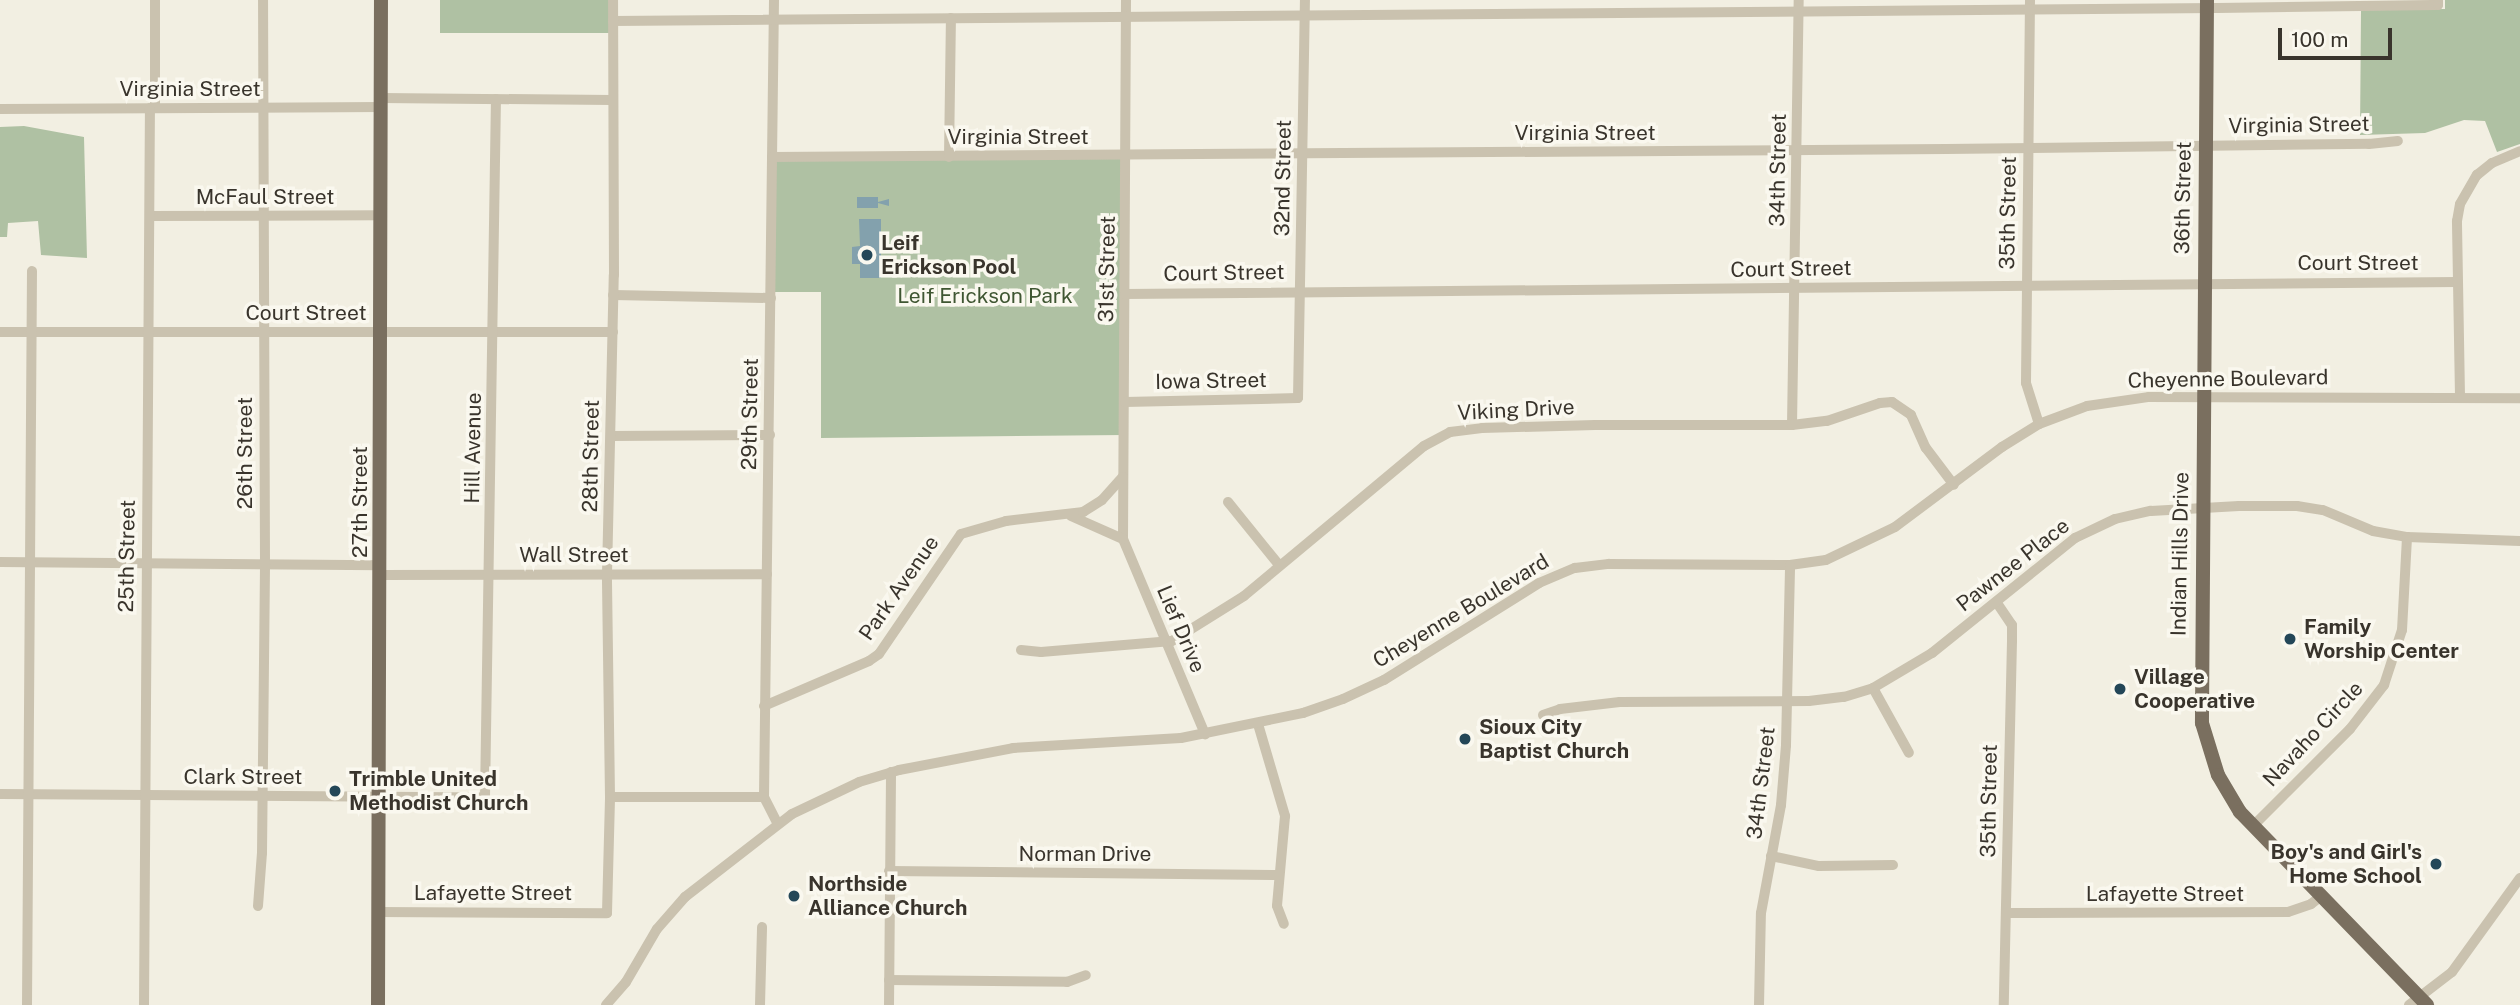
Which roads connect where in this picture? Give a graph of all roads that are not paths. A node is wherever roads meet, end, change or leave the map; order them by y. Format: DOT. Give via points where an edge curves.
graph roads {
  1 [pos="155,0"];
  2 [pos="263,0"];
  3 [pos="381,0"];
  4 [pos="613,0"];
  5 [pos="774,0"];
  6 [pos="1126,0"];
  7 [pos="1305,0"];
  8 [pos="1607,0"];
  9 [pos="2438,3"];
  10 [pos="2207,4"];
  11 [pos="2030,5"];
  12 [pos="1800,6"];
  13 [pos="1607,12"];
  14 [pos="1126,15"];
  15 [pos="1305,16"];
  16 [pos="951,18"];
  17 [pos="774,20"];
  18 [pos="612,21"];
  19 [pos="496,99"];
  20 [pos="612,100"];
  21 [pos="381,103"];
  22 [pos="153,108"];
  23 [pos="263,108"];
  24 [pos="0,109"];
  25 [pos="2398,141"];
  26 [pos="2205,146"];
  27 [pos="2028,148"];
  28 [pos="1798,150"];
  29 [pos="2520,151"];
  30 [pos="1301,153"];
  31 [pos="1128,156"];
  32 [pos="949,157"];
  33 [pos="772,158"];
  34 [pos="380,215"];
  35 [pos="150,216"];
  36 [pos="263,216"];
  37 [pos="32,271"];
  38 [pos="2457,282"];
  39 [pos="2203,284"];
  40 [pos="2026,286"];
  41 [pos="1795,288"];
  42 [pos="1301,290"];
  43 [pos="1125,294"];
  44 [pos="613,295"];
  45 [pos="771,298"];
  46 [pos="493,331"];
  47 [pos="0,332"];
  48 [pos="32,332"];
  49 [pos="150,332"];
  50 [pos="263,332"];
  51 [pos="612,332"];
  52 [pos="381,333"];
  53 [pos="2203,396"];
  54 [pos="2460,396"];
  55 [pos="1298,398"];
  56 [pos="2520,398"];
  57 [pos="1125,402"];
  58 [pos="2039,424"];
  59 [pos="1792,425"];
  60 [pos="770,435"];
  61 [pos="611,436"];
  62 [pos="1123,477"];
  63 [pos="1954,485"];
  64 [pos="1228,502"];
  65 [pos="2203,507"];
  66 [pos="1069,515"];
  67 [pos="2407,537"];
  68 [pos="1123,539"];
  69 [pos="2520,541"];
  70 [pos="31,561"];
  71 [pos="0,562"];
  72 [pos="145,563"];
  73 [pos="265,563"];
  74 [pos="1279,565"];
  75 [pos="1790,565"];
  76 [pos="381,570"];
  77 [pos="607,574"];
  78 [pos="767,574"];
  79 [pos="491,575"];
  80 [pos="1997,603"];
  81 [pos="1165,644"];
  82 [pos="1021,650"];
  83 [pos="1873,688"];
  84 [pos="1788,702"];
  85 [pos="764,706"];
  86 [pos="1543,715"];
  87 [pos="1258,724"];
  88 [pos="1205,734"];
  89 [pos="1909,753"];
  90 [pos="891,772"];
  91 [pos="0,794"];
  92 [pos="30,794"];
  93 [pos="146,795"];
  94 [pos="263,797"];
  95 [pos="379,797"];
  96 [pos="485,797"];
  97 [pos="610,797"];
  98 [pos="764,797"];
  99 [pos="779,824"];
  100 [pos="2253,826"];
  101 [pos="1771,856"];
  102 [pos="1893,865"];
  103 [pos="889,872"];
  104 [pos="1279,875"];
  105 [pos="2520,878"];
  106 [pos="2320,897"];
  107 [pos="258,906"];
  108 [pos="378,912"];
  109 [pos="607,913"];
  110 [pos="2006,913"];
  111 [pos="1284,924"];
  112 [pos="762,927"];
  113 [pos="1086,975"];
  114 [pos="889,980"];
  115 [pos="2419,1003"];
  116 [pos="27,1005"];
  117 [pos="144,1005"];
  118 [pos="378,1005"];
  119 [pos="606,1005"];
  120 [pos="760,1005"];
  121 [pos="889,1005"];
  122 [pos="1759,1005"];
  123 [pos="2004,1005"];
  1 -- 22 [label="street, 25th Street"];
  2 -- 23 [label="street, 26th Street"];
  3 -- 21 [label="main road, 27th Street"];
  4 -- 18 [label="street, 28th Street"];
  5 -- 17 [label="street, 29th Street"];
  6 -- 14 [label="street, 31st Street"];
  7 -- 15 [label="street, 32nd Street"];
  8 -- 13 [label="street"];
  9 -- 10 [label="street"];
  10 -- 11 [label="street"];
  10 -- 26 [label="main road, 36th Street"];
  11 -- 12 [label="street"];
  11 -- 27 [label="street, 35th Street"];
  12 -- 13 [label="street"];
  12 -- 28 [label="street, 34th Street"];
  13 -- 15 [label="street"];
  14 -- 15 [label="street"];
  14 -- 16 [label="street"];
  14 -- 31 [label="street, 31st Street"];
  15 -- 30 [label="street, 32nd Street"];
  16 -- 17 [label="street"];
  16 -- 32 [label="street"];
  17 -- 18 [label="street"];
  17 -- 33 [label="street, 29th Street"];
  18 -- 20 [label="street, 28th Street"];
  19 -- 20 [label="street, Virginia Street"];
  19 -- 21 [label="street, Virginia Street"];
  19 -- 46 [label="street, Hill Avenue"];
  20 -- 44 [label="street, 28th Street"];
  21 -- 23 [label="street, Virginia Street"];
  21 -- 34 [label="main road, 27th Street"];
  22 -- 23 [label="street, Virginia Street"];
  22 -- 24 [label="street, Virginia Street"];
  22 -- 35 [label="street, 25th Street"];
  23 -- 36 [label="street, 26th Street"];
  25 -- 26 [label="street, Virginia Street"];
  26 -- 27 [label="street, Virginia Street"];
  26 -- 39 [label="main road, 36th Street"];
  27 -- 28 [label="street, Virginia Street"];
  27 -- 40 [label="street, 35th Street"];
  28 -- 30 [label="street, Virginia Street"];
  28 -- 41 [label="street, 34th Street"];
  29 -- 38 [label="street" via="2492,163 2467,188 2457,221"];
  30 -- 31 [label="street, Virginia Street"];
  30 -- 42 [label="street, 32nd Street"];
  31 -- 32 [label="street, Virginia Street"];
  31 -- 43 [label="street, 31st Street"];
  32 -- 33 [label="street, Virginia Street"];
  33 -- 45 [label="street, 29th Street"];
  34 -- 36 [label="street, McFaul Street"];
  34 -- 52 [label="main road, 27th Street"];
  35 -- 36 [label="street, McFaul Street"];
  35 -- 49 [label="street, 25th Street"];
  36 -- 50 [label="street, 26th Street"];
  37 -- 48 [label="street"];
  38 -- 39 [label="street, Court Street"];
  38 -- 54 [label="street"];
  39 -- 40 [label="street, Court Street"];
  39 -- 53 [label="main road, 36th Street"];
  40 -- 41 [label="street, Court Street"];
  40 -- 58 [label="street, 35th Street" via="2026,383"];
  41 -- 42 [label="street, Court Street"];
  41 -- 59 [label="street, 34th Street"];
  42 -- 43 [label="street, Court Street"];
  42 -- 55 [label="street, 32nd Street"];
  43 -- 57 [label="street, 31st Street"];
  44 -- 45 [label="street"];
  44 -- 51 [label="street, 28th Street"];
  45 -- 60 [label="street, 29th Street"];
  46 -- 51 [label="street, Court Street"];
  46 -- 52 [label="street, Court Street"];
  46 -- 79 [label="street, Hill Avenue"];
  47 -- 48 [label="street, Court Street"];
  48 -- 49 [label="street, Court Street"];
  48 -- 70 [label="street"];
  49 -- 50 [label="street, Court Street"];
  49 -- 72 [label="street, 25th Street"];
  50 -- 52 [label="street, Court Street"];
  50 -- 73 [label="street, 26th Street"];
  51 -- 61 [label="street, 28th Street"];
  52 -- 76 [label="main road, 27th Street"];
  53 -- 54 [label="street, Cheyenne Boulevard"];
  53 -- 58 [label="street, Cheyenne Boulevard" via="2112,401"];
  53 -- 65 [label="main road, Indian Hills Drive"];
  54 -- 56 [label="street, Cheyenne Boulevard"];
  55 -- 57 [label="street, Iowa Street"];
  57 -- 62 [label="street, 31st Street"];
  58 -- 63 [label="street, Cheyenne Boulevard"];
  59 -- 63 [label="street, Viking Drive" via="1828,421 1892,402 1910,415 1926,448"];
  59 -- 74 [label="street, Viking Drive" via="1595,425 1450,432 1424,446"];
  60 -- 61 [label="street"];
  60 -- 78 [label="street, 29th Street"];
  61 -- 77 [label="street, 28th Street"];
  62 -- 66 [label="street, Park Avenue" via="1102,500"];
  62 -- 68 [label="street, 31st Street"];
  63 -- 75 [label="street, Cheyenne Boulevard" via="1895,527 1847,551 1826,560"];
  64 -- 74 [label="street"];
  65 -- 67 [label="street, Pawnee Place" via="2297,506"];
  65 -- 80 [label="street, Pawnee Place" via="2115,519 2095,528 2075,538"];
  65 -- 100 [label="main road, Indian Hills Drive" via="2202,723 2218,775"];
  66 -- 68 [label="street, Park Avenue"];
  66 -- 85 [label="street, Park Avenue" via="1006,520 961,534 879,654"];
  67 -- 69 [label="street, Pawnee Place"];
  67 -- 100 [label="street, Navaho Circle" via="2402,630 2384,685 2350,729"];
  68 -- 81 [label="street, Lief Drive"];
  70 -- 71 [label="street, Wall Street"];
  70 -- 72 [label="street, Wall Street"];
  70 -- 92 [label="street"];
  72 -- 73 [label="street, Wall Street"];
  72 -- 93 [label="street, 25th Street"];
  73 -- 76 [label="street, Wall Street"];
  73 -- 94 [label="street, 26th Street"];
  74 -- 81 [label="street, Viking Drive" via="1230,606"];
  75 -- 84 [label="street, 34th Street"];
  75 -- 87 [label="street, Cheyenne Boulevard" via="1609,564 1560,572 1384,680 1343,699"];
  76 -- 79 [label="street, Wall Street"];
  76 -- 95 [label="main road, 27th Street"];
  77 -- 78 [label="street, Wall Street"];
  77 -- 79 [label="street, Wall Street"];
  77 -- 97 [label="street, 28th Street"];
  78 -- 85 [label="street, 29th Street"];
  79 -- 96 [label="street, Hill Avenue"];
  80 -- 83 [label="street, Pawnee Place" via="1932,653"];
  80 -- 110 [label="street, 35th Street" via="2011,625 2012,641"];
  81 -- 82 [label="street, Viking Drive"];
  81 -- 88 [label="street, Lief Drive"];
  83 -- 84 [label="street, Pawnee Place" via="1844,697"];
  83 -- 89 [label="street"];
  84 -- 86 [label="street, Pawnee Place" via="1620,702"];
  84 -- 101 [label="street, 34th Street" via="1781,805"];
  85 -- 98 [label="street, 29th Street"];
  87 -- 88 [label="street, Cheyenne Boulevard"];
  87 -- 104 [label="street" via="1285,816"];
  88 -- 90 [label="street, Cheyenne Boulevard" via="1013,748"];
  90 -- 99 [label="street, Cheyenne Boulevard" via="826,795"];
  90 -- 103 [label="street"];
  91 -- 92 [label="street, Clark Street"];
  92 -- 93 [label="street, Clark Street"];
  92 -- 116 [label="street"];
  93 -- 94 [label="street, Clark Street"];
  93 -- 117 [label="street, 25th Street"];
  94 -- 95 [label="street, Clark Street"];
  94 -- 107 [label="street, 26th Street"];
  95 -- 96 [label="street, Clark Street"];
  95 -- 108 [label="main road, 27th Street"];
  97 -- 98 [label="street"];
  97 -- 109 [label="street, 28th Street"];
  98 -- 99 [label="street, 29th Street"];
  99 -- 119 [label="street, Cheyenne Boulevard" via="685,897 657,929 626,982"];
  100 -- 106 [label="main road, Indian Hills Drive"];
  101 -- 102 [label="street" via="1819,866"];
  101 -- 122 [label="street, 34th Street" via="1761,913"];
  103 -- 104 [label="street, Norman Drive"];
  103 -- 114 [label="street"];
  104 -- 111 [label="street" via="1277,905"];
  105 -- 115 [label="street" via="2452,972"];
  106 -- 110 [label="street, Lafayette Street" via="2288,912"];
  106 -- 115 [label="main road, Indian Hills Drive"];
  108 -- 109 [label="street, Lafayette Street"];
  108 -- 118 [label="main road, 27th Street"];
  110 -- 123 [label="street, 35th Street"];
  112 -- 120 [label="street"];
  113 -- 114 [label="street" via="1067,982"];
  114 -- 121 [label="street"];
}
